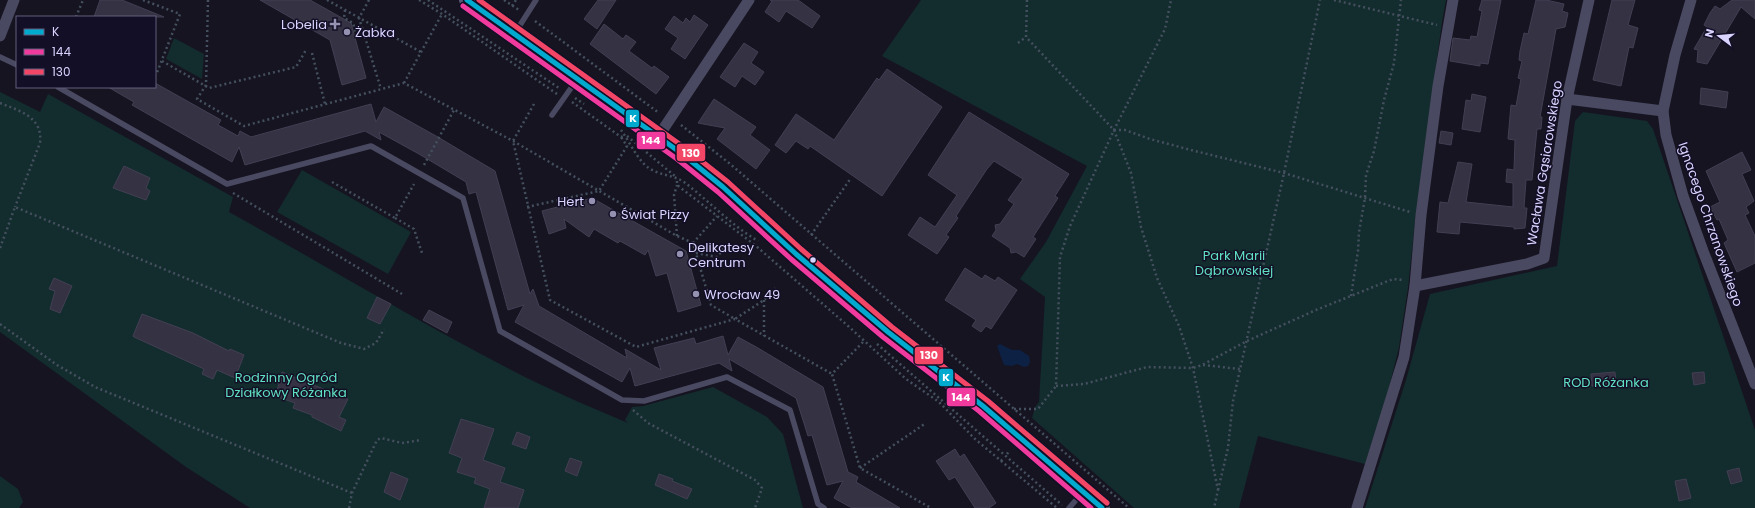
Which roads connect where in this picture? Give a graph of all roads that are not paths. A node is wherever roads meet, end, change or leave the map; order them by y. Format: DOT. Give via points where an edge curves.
graph roads {
  1 [pos="14,0"];
  2 [pos="468,0"];
  3 [pos="536,0"];
  4 [pos="749,0"];
  5 [pos="1452,0"];
  6 [pos="1589,0"];
  7 [pos="1691,0"];
  8 [pos="515,33"];
  9 [pos="0,36"];
  10 [pos="0,57"];
  11 [pos="16,65"];
  12 [pos="578,78"];
  13 [pos="60,88"];
  14 [pos="1567,99"];
  15 [pos="1663,111"];
  16 [pos="552,115"];
  17 [pos="658,137"];
  18 [pos="1416,283"];
  19 [pos="1755,384"];
  20 [pos="1084,492"];
  21 [pos="1066,507"];
  22 [pos="824,508"];
  23 [pos="1102,508"];
  24 [pos="1357,508"];
  1 -- 9 [label="street"];
  2 -- 8 [label="street"];
  3 -- 8 [label="lane"];
  4 -- 17 [label="street"];
  5 -- 18 [label="street" via="1421,215"];
  6 -- 14 [label="street, Wacława Gąsiorowskiego"];
  7 -- 15 [label="street, Ignacego Chrzanowskiego" via="1675,55"];
  8 -- 12 [label="street"];
  10 -- 11 [label="lane"];
  12 -- 16 [label="lane"];
  12 -- 17 [label="street"];
  13 -- 22 [label="lane" via="227,184 371,146 463,198 500,331 617,398 644,401 727,377 790,410 818,504"];
  14 -- 15 [label="street"];
  14 -- 18 [label="street, Wacława Gąsiorowskiego" via="1544,258 1527,264"];
  15 -- 19 [label="street, Ignacego Chrzanowskiego" via="1666,135 1684,196"];
  17 -- 20 [label="street" via="723,187 796,254 888,332 983,406"];
  18 -- 24 [label="street" via="1404,357"];
  20 -- 21 [label="lane"];
  20 -- 23 [label="street"];
}
